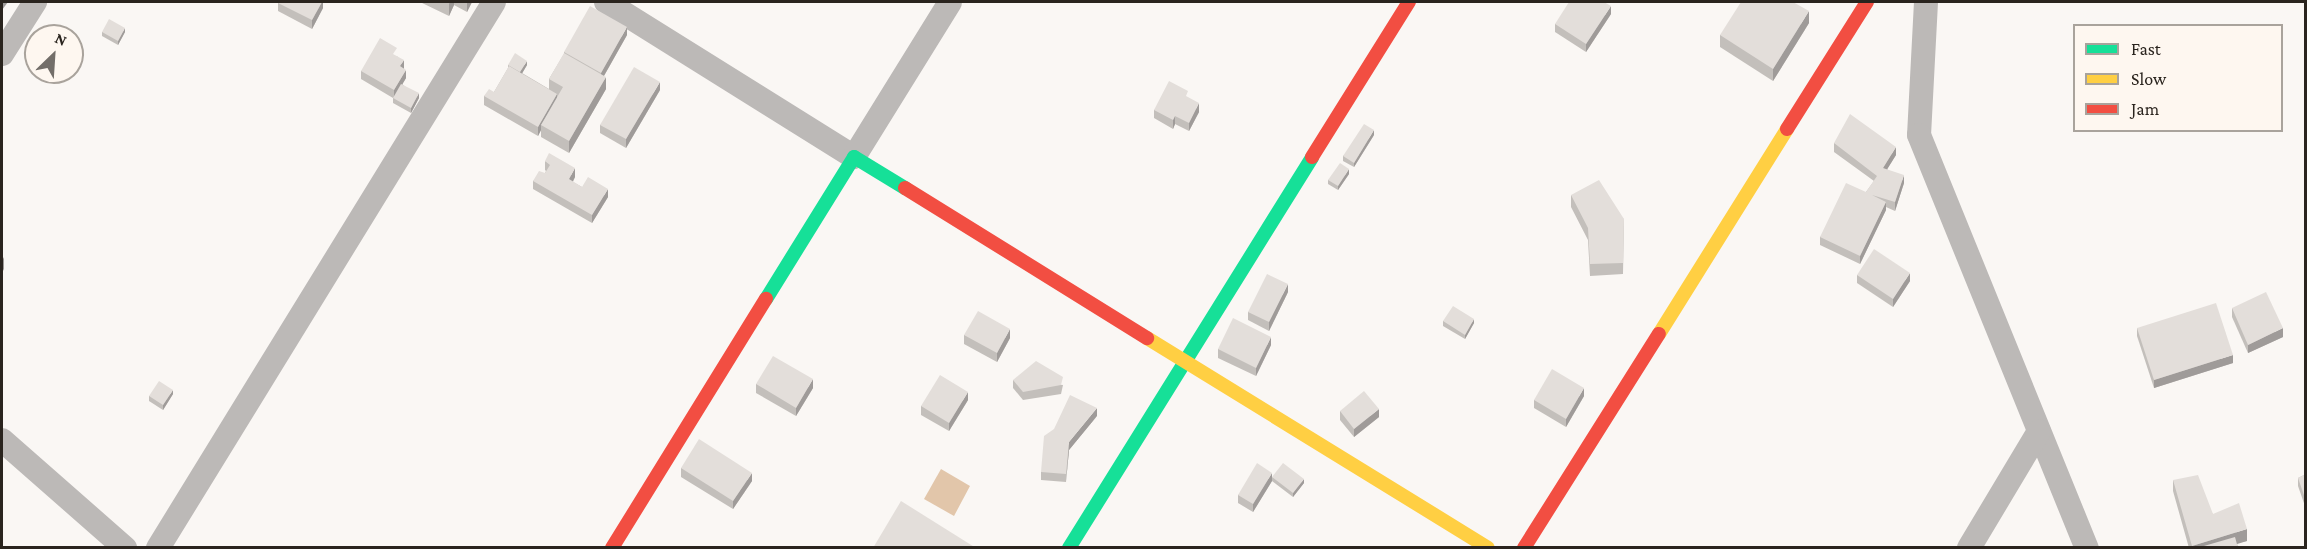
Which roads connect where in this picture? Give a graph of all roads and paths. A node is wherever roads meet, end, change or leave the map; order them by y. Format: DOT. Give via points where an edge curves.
graph roads {
  1 [pos="35,2"];
  2 [pos="494,2"];
  3 [pos="606,2"];
  4 [pos="950,2"];
  5 [pos="1409,2"];
  6 [pos="1867,2"];
  7 [pos="1926,2"];
  8 [pos="2,54"];
  9 [pos="854,157"];
  10 [pos="1186,362"];
  11 [pos="2039,431"];
  12 [pos="2,440"];
  13 [pos="125,548"];
  14 [pos="158,548"];
  15 [pos="612,548"];
  16 [pos="1069,548"];
  17 [pos="1488,548"];
  18 [pos="1524,548"];
  19 [pos="1969,548"];
  20 [pos="2087,548"];
  1 -- 8 [label="street"];
  2 -- 14 [label="street"];
  3 -- 9 [label="street"];
  4 -- 9 [label="street"];
  5 -- 10 [label="street"];
  6 -- 18 [label="street"];
  7 -- 11 [label="street" via="1919,135"];
  9 -- 10 [label="street"];
  9 -- 15 [label="street"];
  10 -- 16 [label="street"];
  10 -- 17 [label="street"];
  11 -- 19 [label="street"];
  11 -- 20 [label="street"];
  12 -- 13 [label="street"];
}
